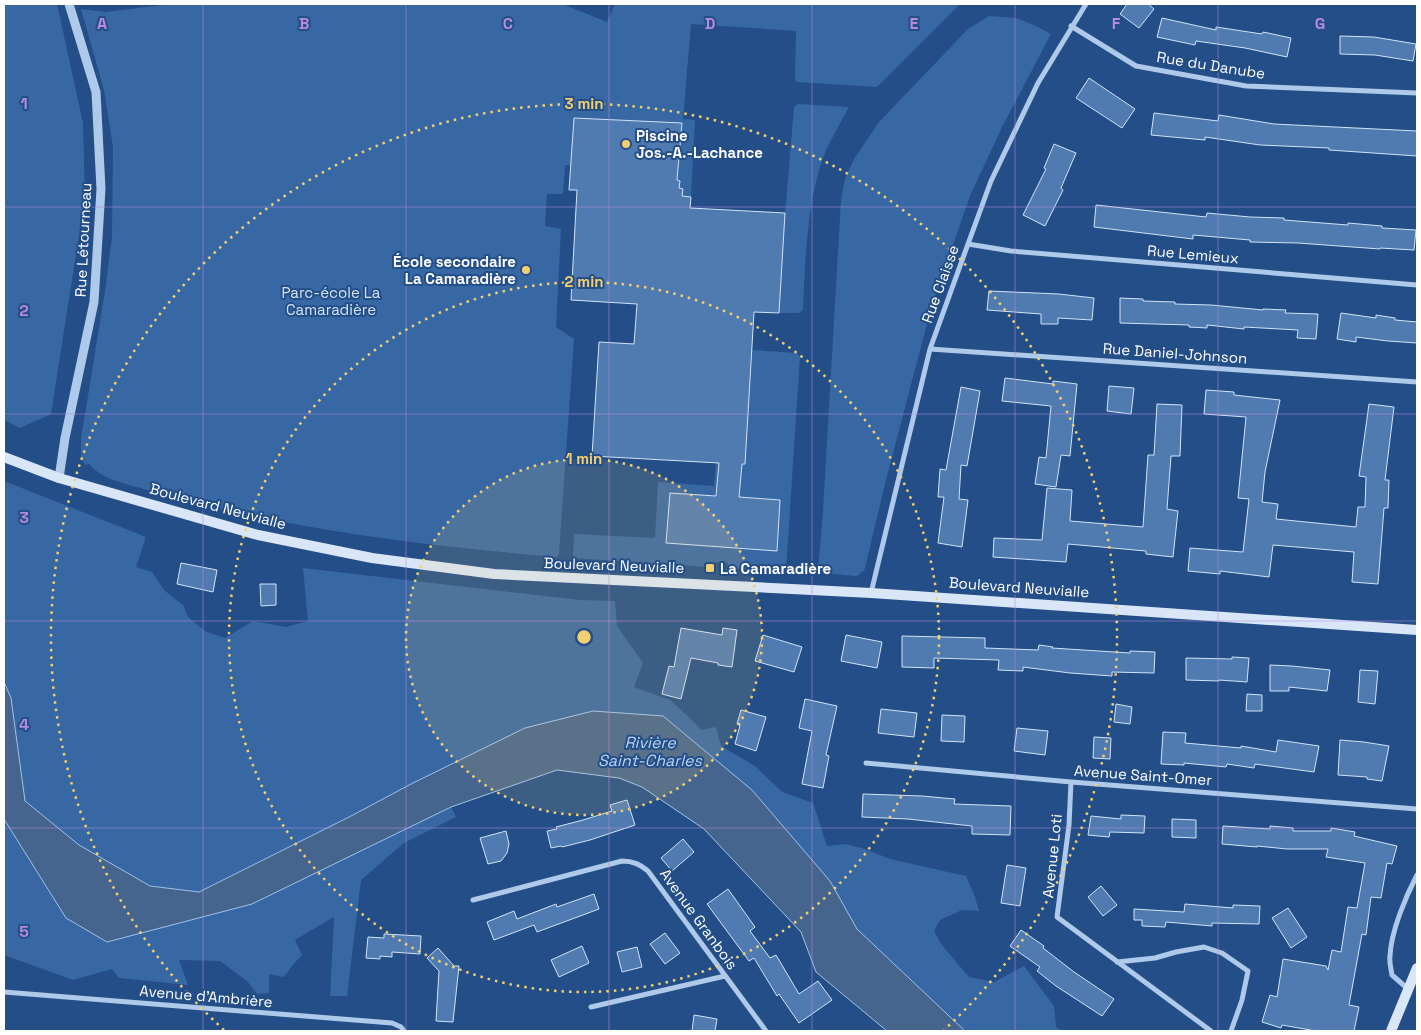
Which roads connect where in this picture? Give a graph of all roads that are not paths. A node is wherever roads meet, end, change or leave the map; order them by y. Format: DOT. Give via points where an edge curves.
graph roads {
  1 [pos="69,4"];
  2 [pos="1086,4"];
  3 [pos="1071,26"];
  4 [pos="1417,93"];
  5 [pos="968,244"];
  6 [pos="1417,285"];
  7 [pos="930,349"];
  8 [pos="1417,382"];
  9 [pos="4,457"];
  10 [pos="60,478"];
  11 [pos="871,592"];
  12 [pos="1417,630"];
  13 [pos="866,763"];
  14 [pos="1071,782"];
  15 [pos="1417,809"];
  16 [pos="1417,875"];
  17 [pos="474,900"];
  18 [pos="1117,962"];
  19 [pos="1417,968"];
  20 [pos="726,976"];
  21 [pos="1408,989"];
  22 [pos="4,992"];
  23 [pos="591,1007"];
  24 [pos="404,1031"];
  25 [pos="766,1031"];
  26 [pos="1211,1031"];
  27 [pos="1231,1031"];
  28 [pos="1391,1031"];
  1 -- 10 [label="street, Rue Létourneau" via="96,92 101,189 94,302 65,438"];
  2 -- 3 [label="street, Rue Claisse"];
  3 -- 4 [label="street, Rue du Danube" via="1136,66 1246,86"];
  3 -- 5 [label="street, Rue Claisse" via="1038,84 991,181"];
  5 -- 6 [label="street, Rue Lemieux" via="1010,252"];
  5 -- 7 [label="street, Rue Claisse"];
  7 -- 8 [label="street, Rue Daniel-Johnson"];
  7 -- 11 [label="street, Rue Claisse"];
  9 -- 10 [label="main road, Boulevard Neuvialle"];
  10 -- 11 [label="main road, Boulevard Neuvialle" via="258,535 372,558 494,574"];
  11 -- 12 [label="main road, Boulevard Neuvialle"];
  13 -- 14 [label="street, Avenue Saint-Omer"];
  14 -- 15 [label="street, Avenue Saint-Omer"];
  14 -- 18 [label="street, Avenue Loti" via="1058,917"];
  16 -- 21 [label="street" via="1393,936 1390,958 1392,975"];
  17 -- 20 [label="street, Avenue Granbois" via="631,861 648,871"];
  18 -- 26 [label="street, Avenue Loti"];
  18 -- 27 [label="street" via="1156,958 1204,947 1222,953 1248,970"];
  19 -- 21 [label="main road"];
  20 -- 23 [label="street"];
  20 -- 25 [label="street, Avenue Granbois"];
  21 -- 28 [label="main road"];
  22 -- 24 [label="street, Avenue d'Ambrière" via="392,1023"];
}
